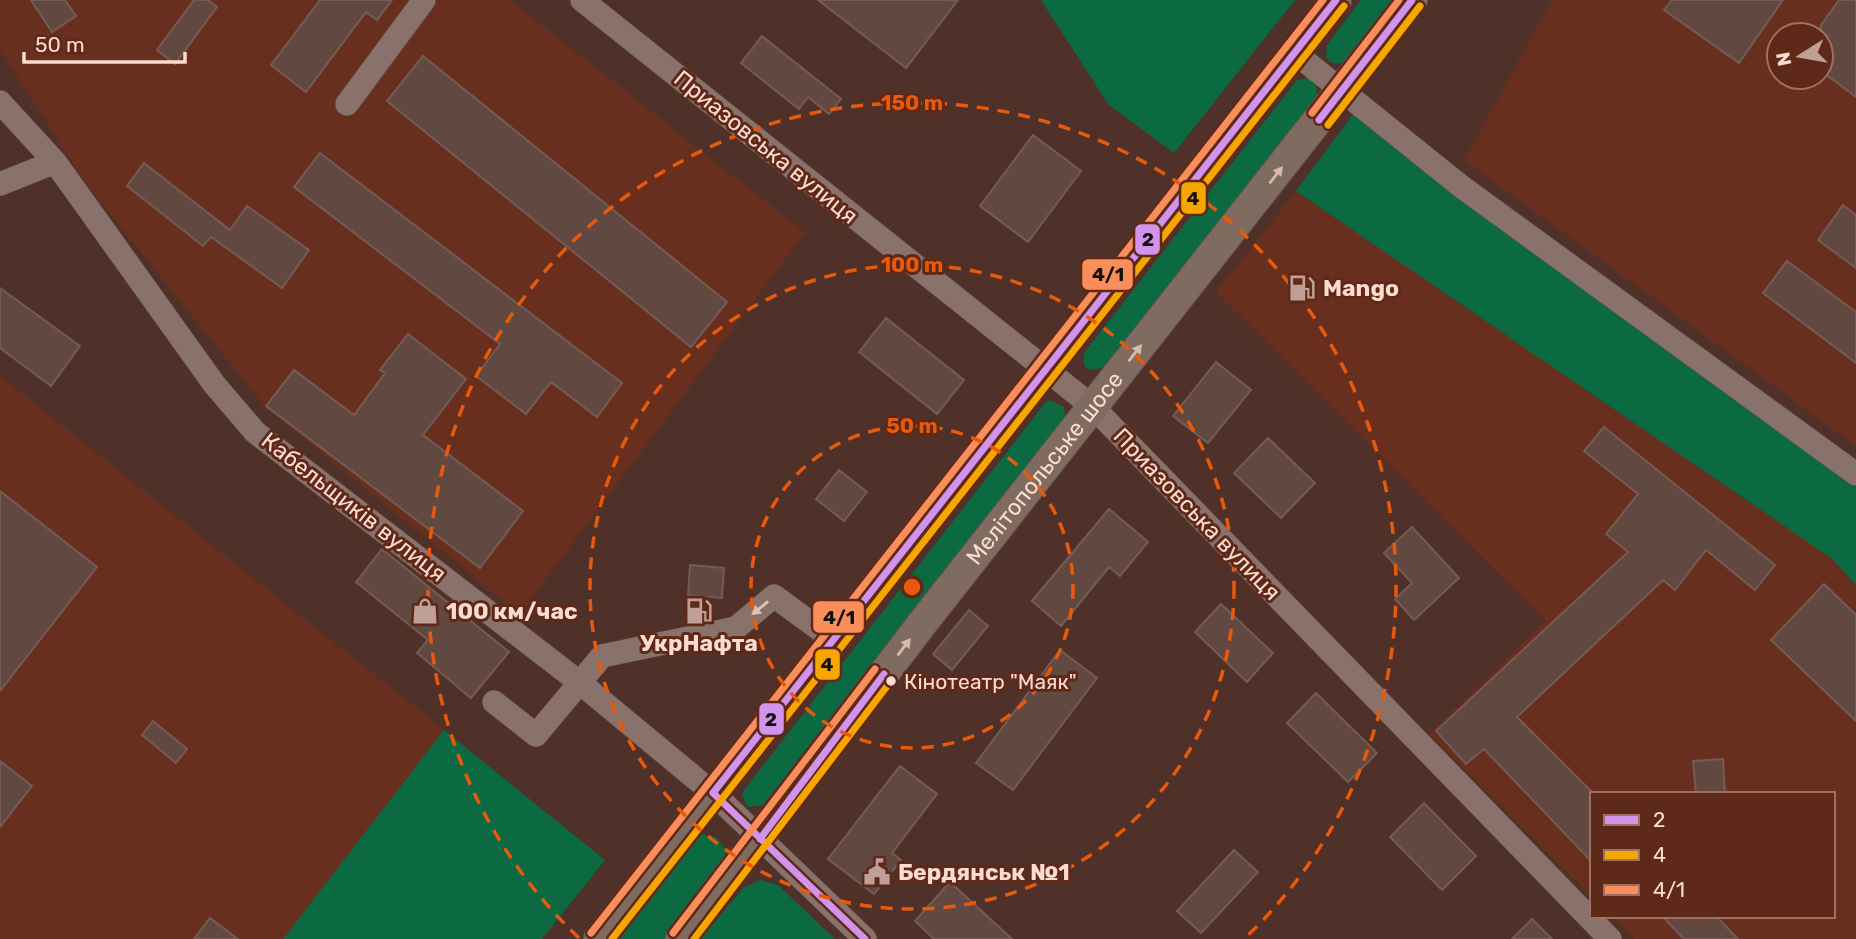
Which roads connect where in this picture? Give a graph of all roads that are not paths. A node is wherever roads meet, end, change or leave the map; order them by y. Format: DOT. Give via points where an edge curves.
graph roads {
  1 [pos="424,0"];
  2 [pos="582,0"];
  3 [pos="1336,0"];
  4 [pos="1412,0"];
  5 [pos="1295,53"];
  6 [pos="1342,91"];
  7 [pos="0,102"];
  8 [pos="347,104"];
  9 [pos="55,162"];
  10 [pos="3,179"];
  11 [pos="1045,370"];
  12 [pos="1093,407"];
  13 [pos="1856,474"];
  14 [pos="834,639"];
  15 [pos="579,682"];
  16 [pos="494,702"];
  17 [pos="713,793"];
  18 [pos="760,839"];
  19 [pos="599,939"];
  20 [pos="681,939"];
  21 [pos="865,939"];
  22 [pos="1610,939"];
  1 -- 8 [label="street"];
  2 -- 11 [label="street, Приазовська вулиця"];
  3 -- 5 [label="main road"];
  4 -- 6 [label="main road, Мелітопольське шосе"];
  5 -- 6 [label="street"];
  5 -- 11 [label="main road"];
  12 -- 6 [label="main road, Мелітопольське шосе, one-way"];
  6 -- 13 [label="street" via="1462,187"];
  7 -- 9 [label="street, Кабельщиків вулиця"];
  9 -- 10 [label="street"];
  9 -- 15 [label="street, Кабельщиків вулиця" via="214,384 255,432"];
  11 -- 12 [label="street, Приазовська вулиця"];
  11 -- 14 [label="main road"];
  18 -- 12 [label="main road, Мелітопольське шосе, one-way"];
  12 -- 22 [label="street, Приазовська вулиця"];
  14 -- 15 [label="street, one-way" via="775,596 736,628 602,656"];
  14 -- 17 [label="main road"];
  15 -- 16 [label="street" via="536,735"];
  15 -- 17 [label="street, Кабельщиків вулиця"];
  17 -- 18 [label="street, Кабельщиків вулиця"];
  17 -- 19 [label="main road"];
  18 -- 20 [label="main road, Мелітопольське шосе"];
  18 -- 21 [label="street, Кабельщиків вулиця"];
}
